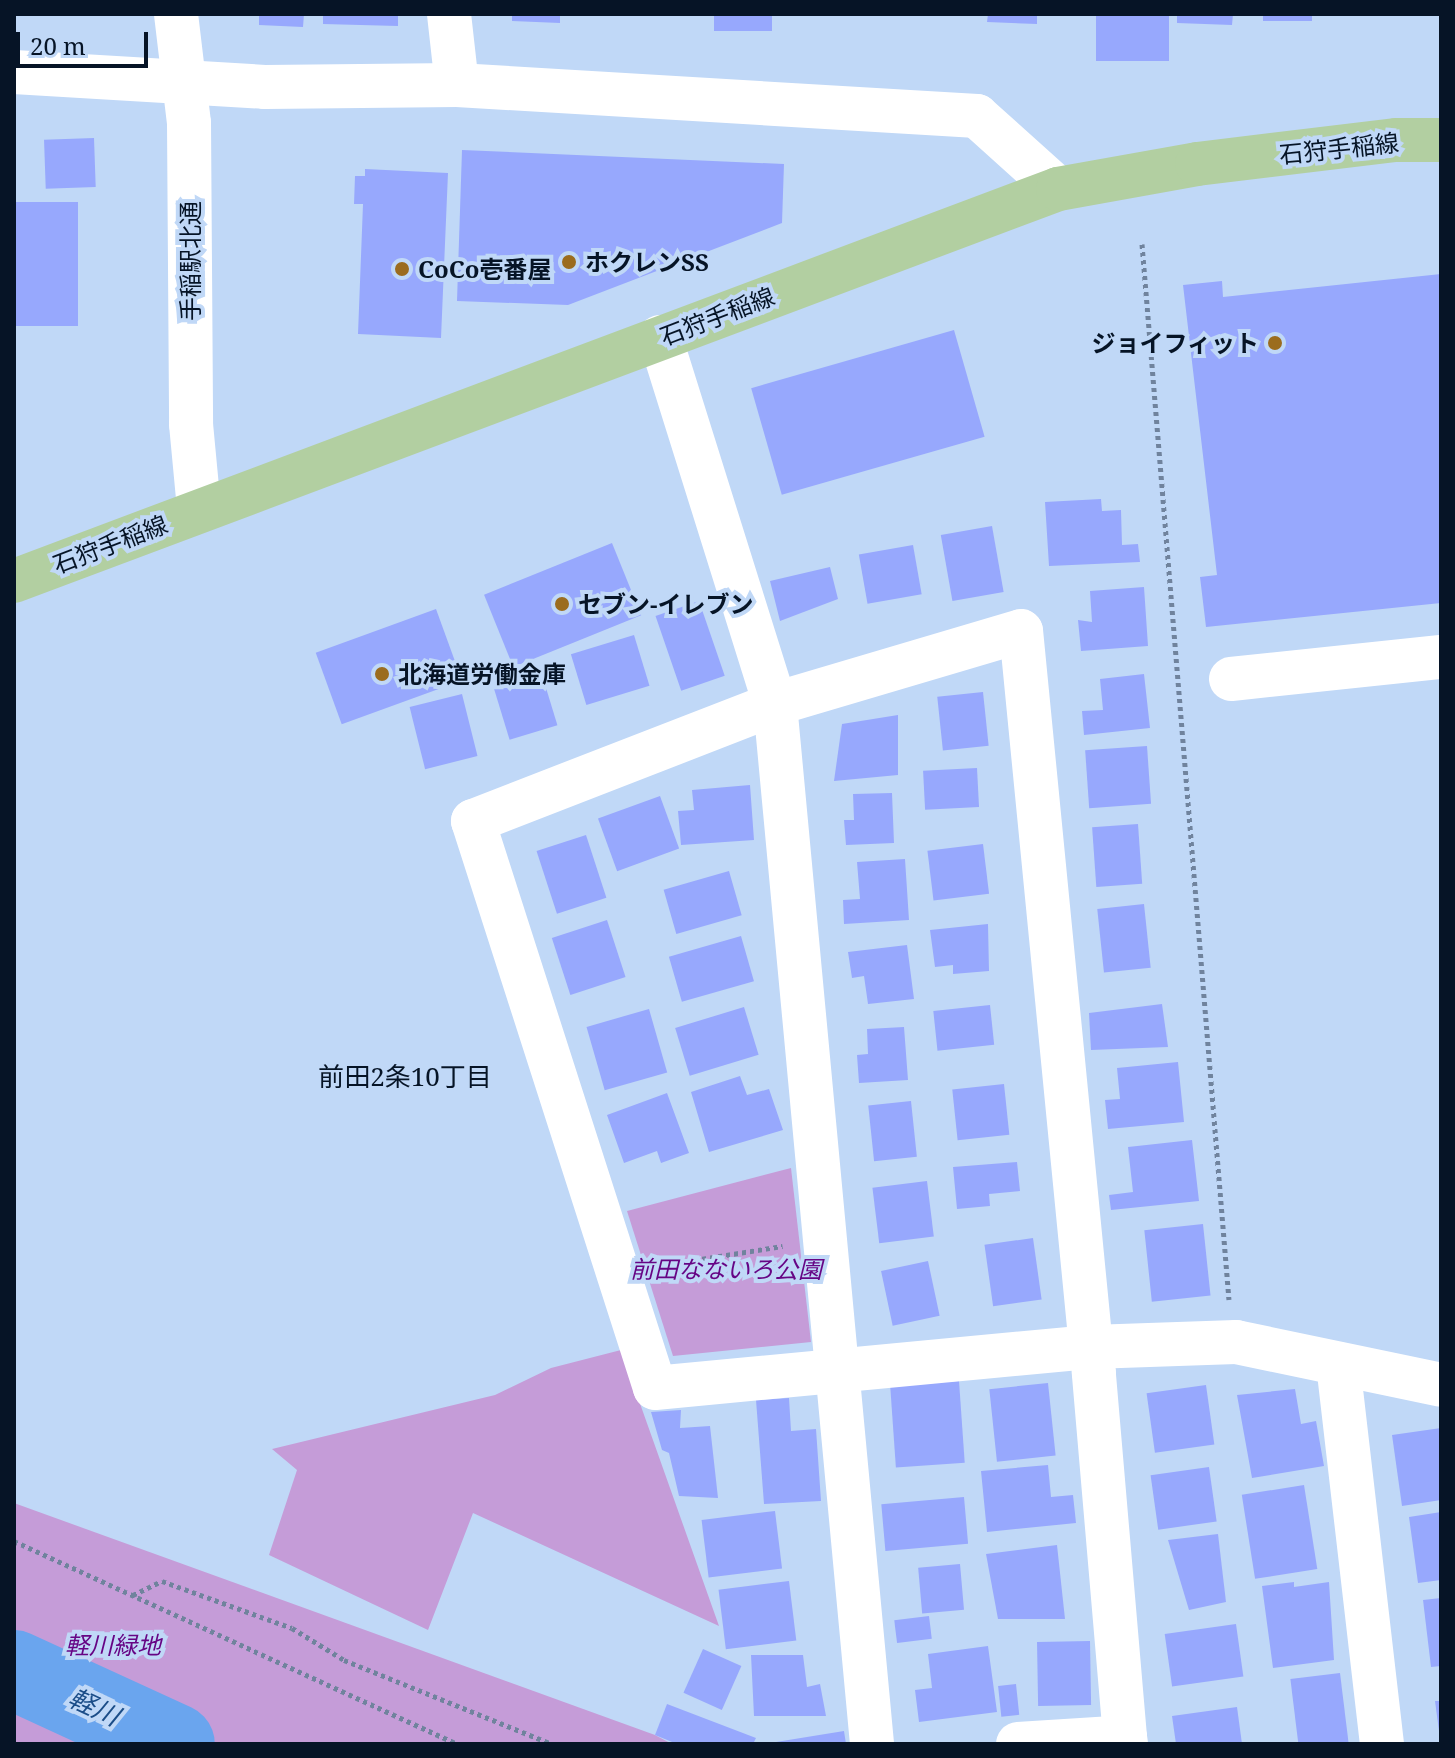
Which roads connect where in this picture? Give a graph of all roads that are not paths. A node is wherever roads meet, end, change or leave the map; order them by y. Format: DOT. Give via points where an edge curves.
graph roads {
  1 [pos="176,14"];
  2 [pos="449,14"];
  3 [pos="14,72"];
  4 [pos="181,81"];
  5 [pos="457,85"];
  6 [pos="1441,140"];
  7 [pos="1058,189"];
  8 [pos="660,337"];
  9 [pos="199,509"];
  10 [pos="14,581"];
  11 [pos="1441,657"];
  12 [pos="1231,679"];
  13 [pos="775,704"];
  14 [pos="1091,1347"];
  15 [pos="1338,1364"];
  16 [pos="836,1369"];
  17 [pos="1441,1385"];
  18 [pos="1125,1740"];
  19 [pos="872,1744"];
  20 [pos="1018,1744"];
  21 [pos="1382,1744"];
  1 -- 4 [label="street, 手稲駅北通"];
  2 -- 5 [label="street"];
  3 -- 4 [label="street"];
  4 -- 5 [label="street" via="265,87"];
  4 -- 9 [label="street, 手稲駅北通" via="189,123 191,424"];
  5 -- 7 [label="street" via="977,116"];
  6 -- 7 [label="main road, 石狩手稲線" via="1396,140 1197,164"];
  7 -- 8 [label="main road, 石狩手稲線"];
  8 -- 9 [label="main road, 石狩手稲線"];
  8 -- 13 [label="street"];
  9 -- 10 [label="main road, 石狩手稲線"];
  11 -- 12 [label="street"];
  13 -- 14 [label="street" via="1021,631"];
  13 -- 16 [label="street"];
  13 -- 16 [label="street" via="473,821 655,1388"];
  14 -- 15 [label="street" via="1236,1342"];
  14 -- 16 [label="street"];
  14 -- 18 [label="street"];
  15 -- 17 [label="street"];
  15 -- 21 [label="street"];
  16 -- 19 [label="street"];
  18 -- 20 [label="street"];
}
